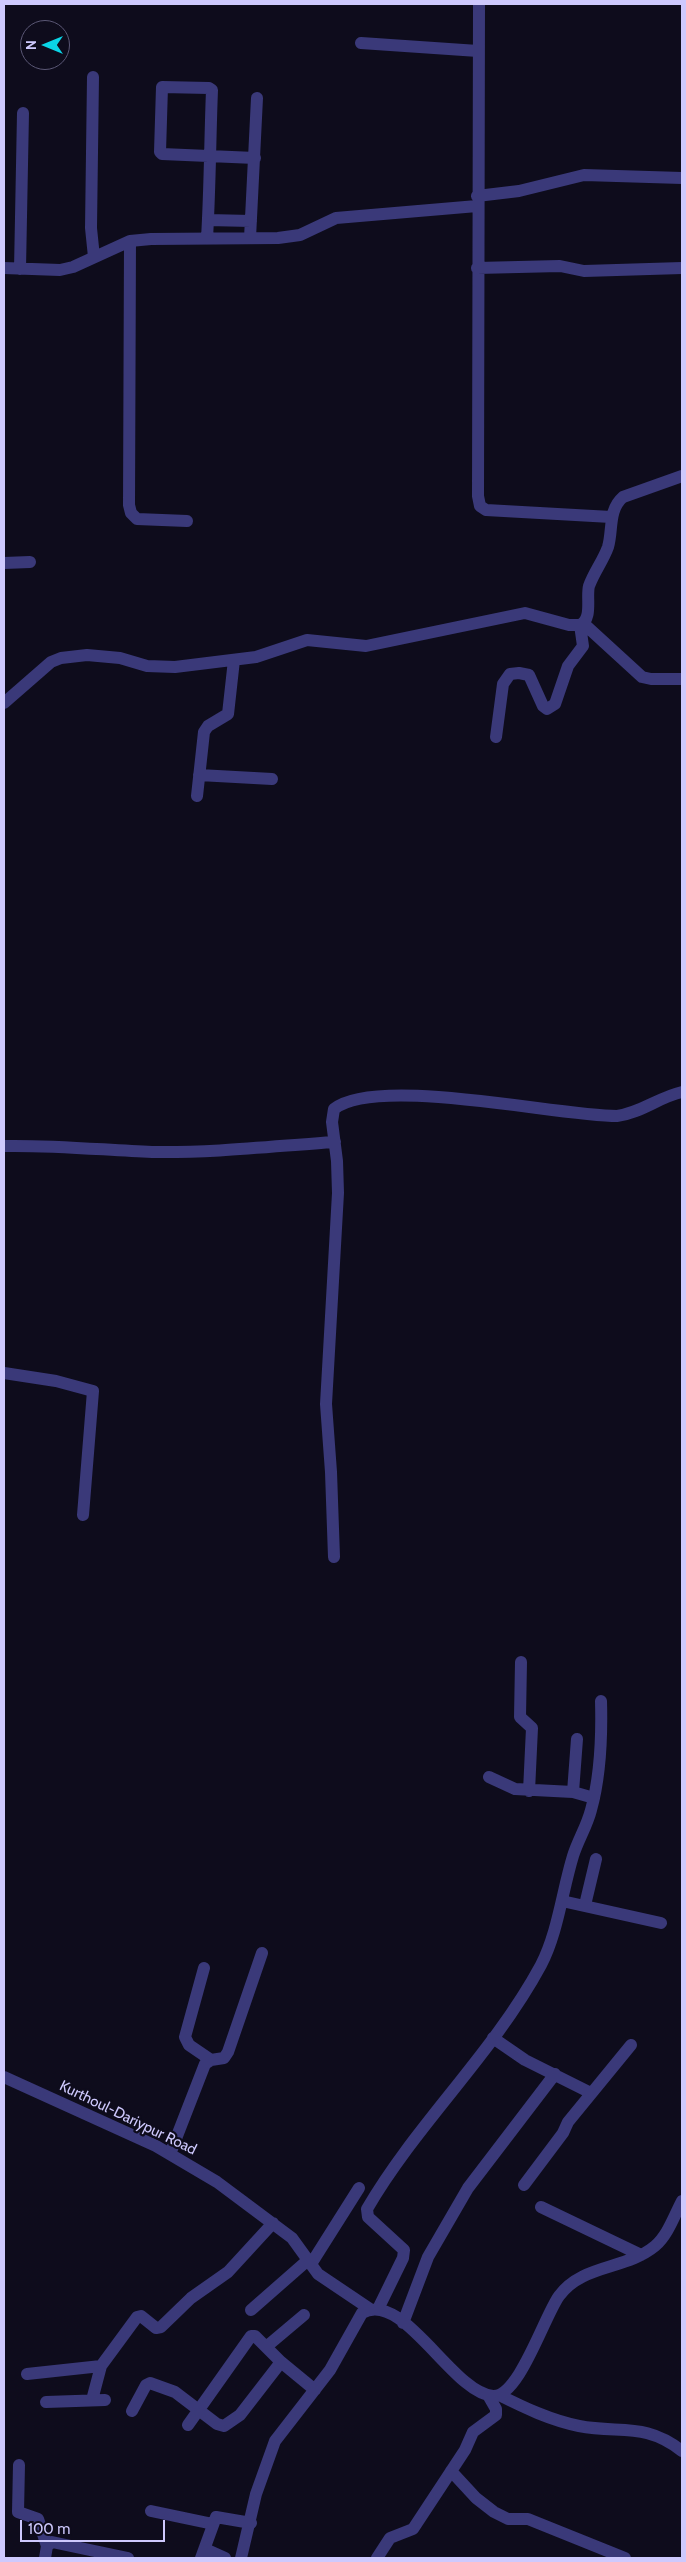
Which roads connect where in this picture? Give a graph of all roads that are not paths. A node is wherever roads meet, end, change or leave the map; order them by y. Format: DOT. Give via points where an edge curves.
graph roads {
  1 [pos="479,4"];
  2 [pos="361,43"];
  3 [pos="478,51"];
  4 [pos="93,77"];
  5 [pos="257,98"];
  6 [pos="23,113"];
  7 [pos="210,156"];
  8 [pos="255,158"];
  9 [pos="682,178"];
  10 [pos="478,201"];
  11 [pos="208,220"];
  12 [pos="251,221"];
  13 [pos="207,238"];
  14 [pos="250,238"];
  15 [pos="130,241"];
  16 [pos="94,257"];
  17 [pos="4,268"];
  18 [pos="478,268"];
  19 [pos="682,268"];
  20 [pos="20,269"];
  21 [pos="682,476"];
  22 [pos="611,517"];
  23 [pos="187,521"];
  24 [pos="30,562"];
  25 [pos="4,563"];
  26 [pos="581,624"];
  27 [pos="234,660"];
  28 [pos="682,679"];
  29 [pos="4,703"];
  30 [pos="496,736"];
  31 [pos="199,775"];
  32 [pos="272,779"];
  33 [pos="198,796"];
  34 [pos="682,1092"];
  35 [pos="335,1142"];
  36 [pos="4,1146"];
  37 [pos="4,1373"];
  38 [pos="84,1515"];
  39 [pos="334,1558"];
  40 [pos="522,1662"];
  41 [pos="601,1700"];
  42 [pos="576,1739"];
  43 [pos="488,1777"];
  44 [pos="530,1791"];
  45 [pos="573,1792"];
  46 [pos="594,1798"];
  47 [pos="596,1858"];
  48 [pos="562,1901"];
  49 [pos="585,1905"];
  50 [pos="661,1923"];
  51 [pos="262,1953"];
  52 [pos="204,1968"];
  53 [pos="493,2038"];
  54 [pos="632,2045"];
  55 [pos="211,2060"];
  56 [pos="554,2074"];
  57 [pos="4,2077"];
  58 [pos="591,2093"];
  59 [pos="170,2154"];
  60 [pos="524,2186"];
  61 [pos="359,2188"];
  62 [pos="682,2201"];
  63 [pos="350,2203"];
  64 [pos="541,2207"];
  65 [pos="366,2212"];
  66 [pos="273,2223"];
  67 [pos="641,2255"];
  68 [pos="309,2262"];
  69 [pos="374,2309"];
  70 [pos="251,2310"];
  71 [pos="304,2315"];
  72 [pos="403,2323"];
  73 [pos="266,2347"];
  74 [pos="281,2362"];
  75 [pos="101,2366"];
  76 [pos="27,2374"];
  77 [pos="315,2390"];
  78 [pos="494,2395"];
  79 [pos="46,2402"];
  80 [pos="198,2410"];
  81 [pos="132,2411"];
  82 [pos="188,2425"];
  83 [pos="682,2451"];
  84 [pos="19,2465"];
  85 [pos="451,2470"];
  86 [pos="151,2511"];
  87 [pos="251,2523"];
  88 [pos="212,2524"];
  89 [pos="46,2552"];
  90 [pos="203,2554"];
  91 [pos="128,2558"];
  92 [pos="225,2558"];
  93 [pos="241,2558"];
  94 [pos="377,2558"];
  95 [pos="622,2558"];
  1 -- 3 [label="street"];
  2 -- 3 [label="street"];
  3 -- 10 [label="street"];
  4 -- 16 [label="street" via="90,228"];
  5 -- 8 [label="street"];
  6 -- 20 [label="street"];
  7 -- 7 [label="street" via="211,89 162,86 160,152"];
  7 -- 8 [label="street"];
  7 -- 11 [label="street"];
  8 -- 12 [label="street"];
  9 -- 10 [label="street" via="584,175"];
  10 -- 14 [label="street" via="336,218 300,235"];
  10 -- 18 [label="street"];
  11 -- 12 [label="street"];
  11 -- 13 [label="street"];
  12 -- 14 [label="street"];
  13 -- 14 [label="street"];
  13 -- 15 [label="street"];
  15 -- 16 [label="street"];
  15 -- 23 [label="street" via="129,505 137,519"];
  16 -- 20 [label="street" via="60,270"];
  17 -- 20 [label="street"];
  18 -- 19 [label="street" via="560,266 584,271"];
  18 -- 22 [label="street" via="480,506 486,510"];
  21 -- 22 [label="street" via="623,497"];
  22 -- 26 [label="street" via="608,548 589,586 587,615"];
  24 -- 25 [label="street"];
  26 -- 27 [label="street" via="569,625 525,613 366,646 307,640 256,657"];
  26 -- 28 [label="street" via="642,677"];
  26 -- 30 [label="street" via="583,646 568,666 555,704 547,709 543,706 529,675 510,674 503,684"];
  27 -- 29 [label="street" via="175,667 147,666 120,658 87,654 61,658 51,662"];
  27 -- 31 [label="street" via="229,708 225,717 208,726 204,732"];
  31 -- 32 [label="street"];
  31 -- 33 [label="street"];
  34 -- 35 [label="street" via="617,1116 424,1095 352,1101 334,1109"];
  35 -- 36 [label="street" via="153,1152"];
  35 -- 39 [label="street" via="337,1237 326,1404"];
  37 -- 38 [label="street" via="93,1391"];
  40 -- 44 [label="street" via="520,1717 532,1728"];
  41 -- 46 [label="street" via="602,1736"];
  42 -- 45 [label="street"];
  43 -- 44 [label="street" via="511,1788"];
  44 -- 45 [label="street"];
  45 -- 46 [label="street"];
  46 -- 48 [label="street" via="573,1857"];
  47 -- 49 [label="street"];
  48 -- 49 [label="street"];
  48 -- 53 [label="street" via="541,1964"];
  49 -- 50 [label="street"];
  51 -- 55 [label="street" via="226,2056 221,2060"];
  52 -- 55 [label="street" via="185,2037 189,2045"];
  53 -- 56 [label="street"];
  53 -- 65 [label="street" via="465,2079 400,2159"];
  54 -- 58 [label="street"];
  55 -- 59 [label="street" via="203,2069"];
  56 -- 58 [label="street"];
  56 -- 72 [label="street" via="464,2195 428,2257"];
  57 -- 59 [label="street, Kurthoul-Dariypur Road"];
  58 -- 60 [label="street"];
  59 -- 66 [label="street, Kurthoul-Dariypur Road" via="217,2182"];
  61 -- 63 [label="street"];
  62 -- 67 [label="street" via="663,2237 656,2246"];
  63 -- 65 [label="street"];
  63 -- 68 [label="street"];
  64 -- 67 [label="street"];
  65 -- 69 [label="street" via="370,2220 404,2250 403,2258"];
  66 -- 68 [label="street, Kurthoul-Dariypur Road" via="292,2238"];
  66 -- 75 [label="street" via="228,2272 191,2298 160,2328 155,2328 141,2316 137,2317"];
  67 -- 78 [label="street" via="626,2263 588,2273 569,2285 548,2314 519,2377 506,2392"];
  68 -- 69 [label="street, Kurthoul-Dariypur Road" via="326,2280"];
  68 -- 70 [label="street"];
  69 -- 72 [label="street, Kurthoul-Dariypur Road"];
  69 -- 77 [label="street" via="358,2317 330,2370"];
  71 -- 73 [label="street"];
  72 -- 78 [label="street, Kurthoul-Dariypur Road" via="456,2374"];
  73 -- 74 [label="street"];
  73 -- 80 [label="street" via="255,2336 249,2337"];
  74 -- 77 [label="street"];
  74 -- 80 [label="street" via="240,2416 227,2425 220,2426"];
  75 -- 76 [label="street"];
  75 -- 79 [label="street" via="98,2400"];
  77 -- 87 [label="street" via="275,2441 260,2480"];
  78 -- 83 [label="street, Kurthoul-Dariypur Road" via="568,2424 645,2432"];
  78 -- 85 [label="street" via="497,2413 473,2432"];
  80 -- 81 [label="street" via="175,2392 149,2383"];
  80 -- 82 [label="street"];
  84 -- 89 [label="street" via="18,2512 38,2520"];
  85 -- 94 [label="street" via="413,2529 390,2538"];
  85 -- 95 [label="street" via="476,2498 494,2512 508,2519 528,2519"];
  86 -- 88 [label="street"];
  87 -- 88 [label="street" via="218,2516"];
  87 -- 93 [label="street"];
  88 -- 90 [label="street"];
  89 -- 91 [label="street" via="50,2543 56,2542"];
  90 -- 92 [label="street"];
}
